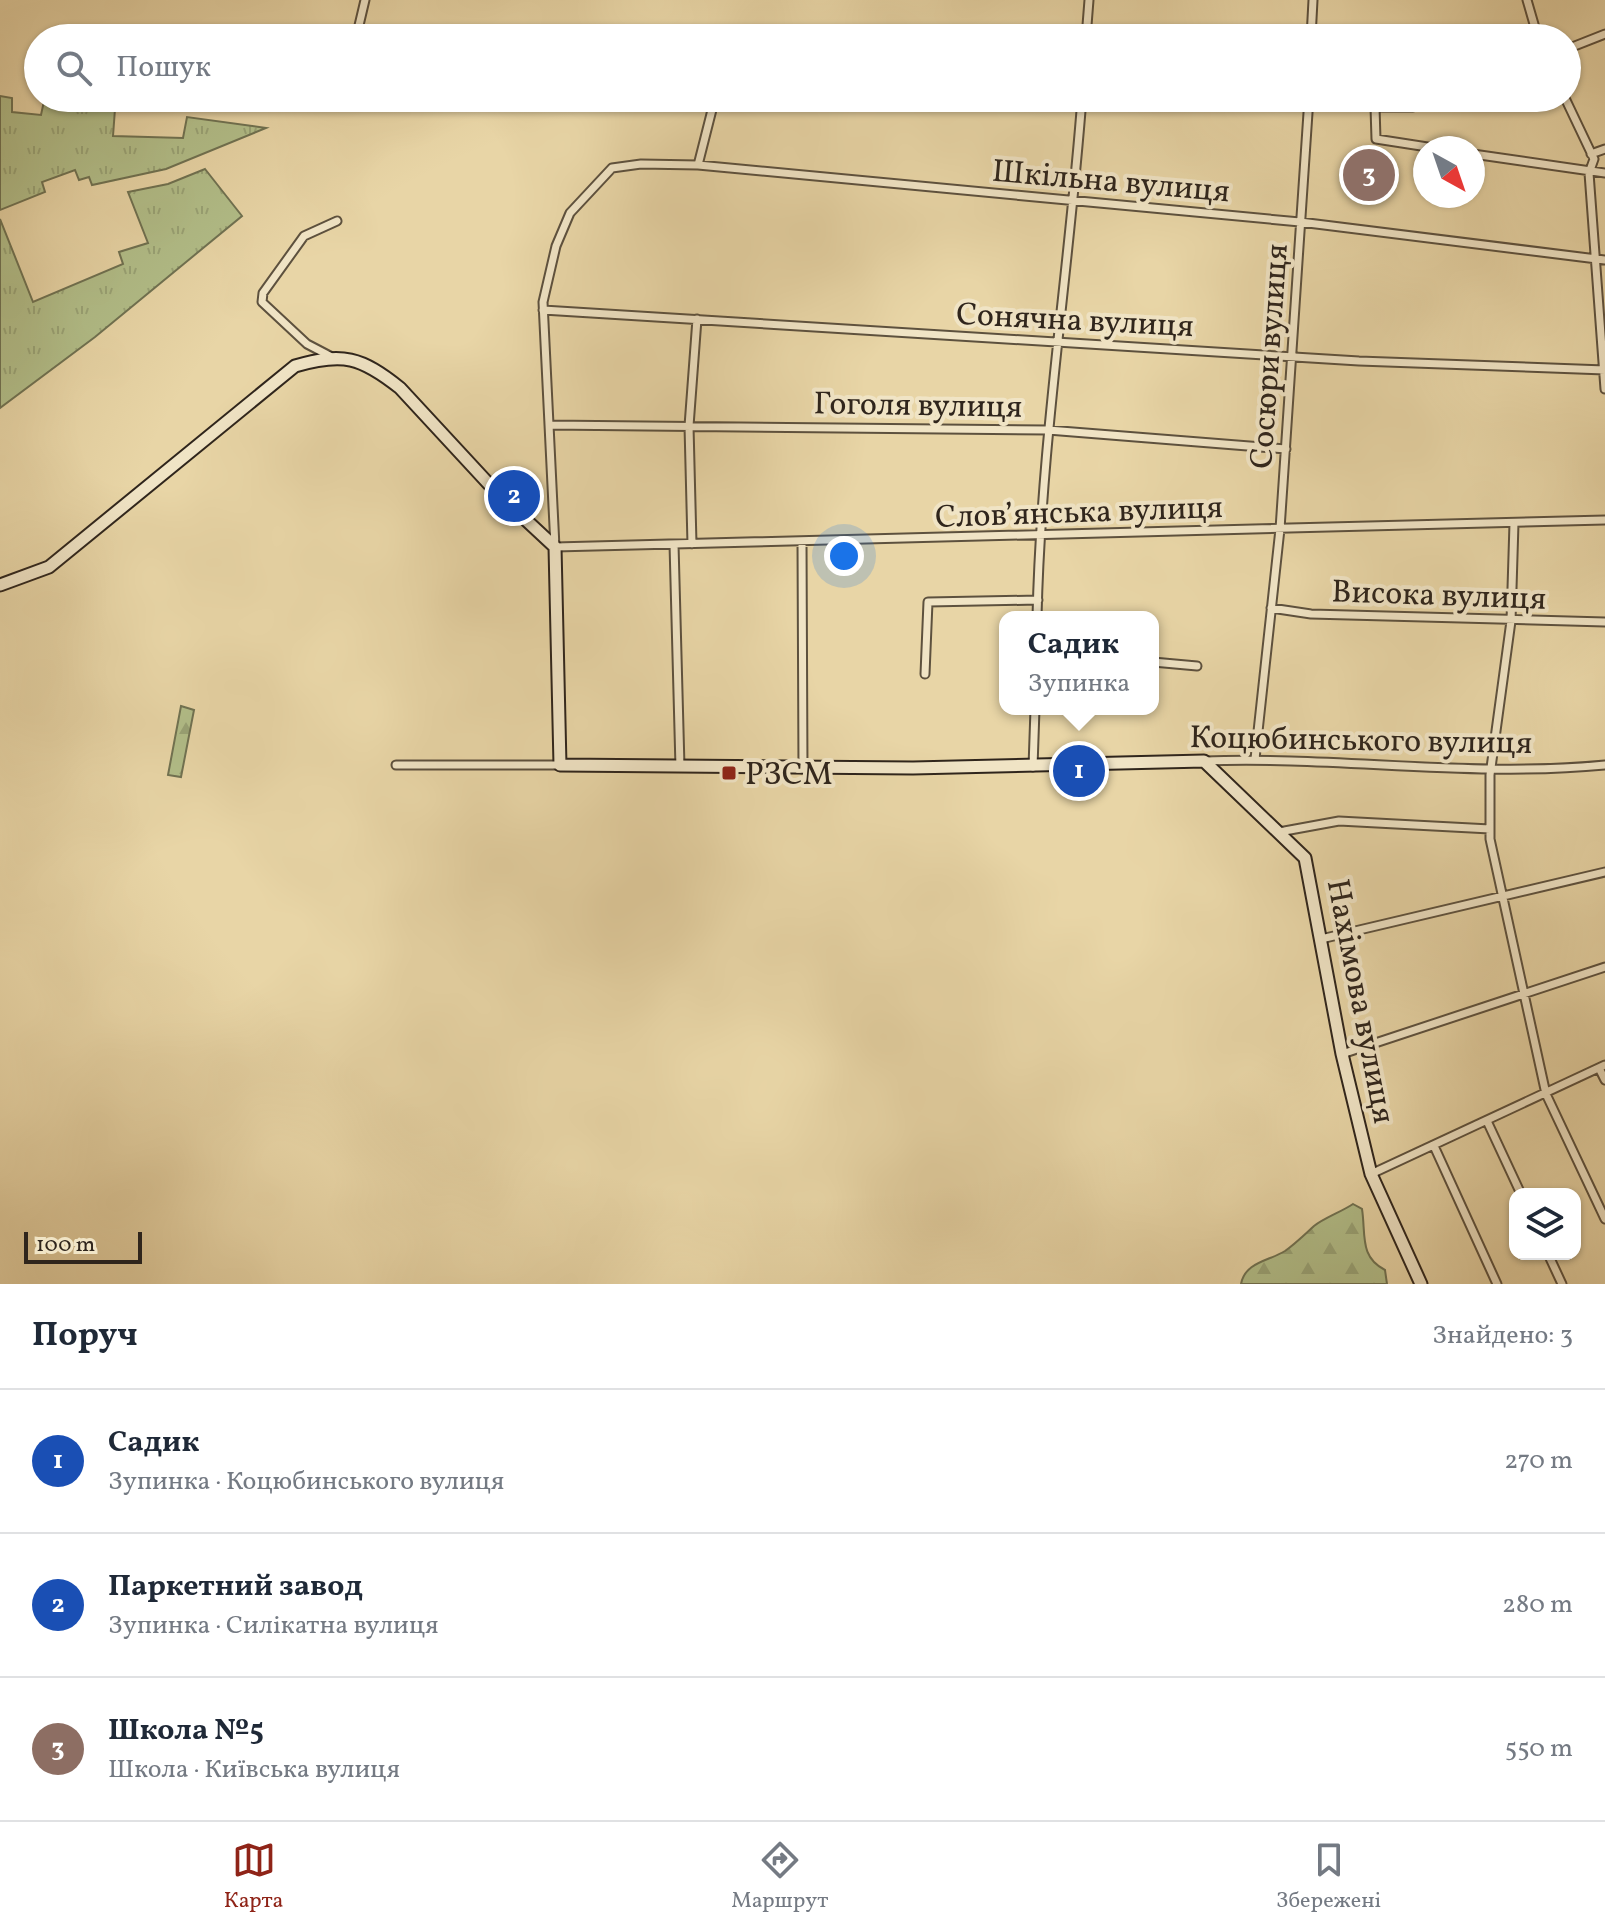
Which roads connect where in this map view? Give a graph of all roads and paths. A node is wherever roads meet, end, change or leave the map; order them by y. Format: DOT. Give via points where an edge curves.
graph roads {
  1 [pos="365,0"];
  2 [pos="1089,0"];
  3 [pos="1313,0"];
  4 [pos="1527,0"];
  5 [pos="359,24"];
  6 [pos="1087,24"];
  7 [pos="1312,24"];
  8 [pos="1534,24"];
  9 [pos="1605,34"];
  10 [pos="1581,43"];
  11 [pos="711,112"];
  12 [pos="1081,112"];
  13 [pos="1308,112"];
  14 [pos="1375,112"];
  15 [pos="1572,112"];
  16 [pos="1413,145"];
  17 [pos="1605,149"];
  18 [pos="1591,154"];
  19 [pos="1485,156"];
  20 [pos="698,165"];
  21 [pos="1589,173"];
  22 [pos="1605,173"];
  23 [pos="1073,201"];
  24 [pos="337,221"];
  25 [pos="1300,222"];
  26 [pos="1594,258"];
  27 [pos="1605,260"];
  28 [pos="543,310"];
  29 [pos="697,319"];
  30 [pos="1057,342"];
  31 [pos="1292,355"];
  32 [pos="330,356"];
  33 [pos="1604,370"];
  34 [pos="1605,389"];
  35 [pos="549,425"];
  36 [pos="689,426"];
  37 [pos="1048,430"];
  38 [pos="1286,449"];
  39 [pos="1605,520"];
  40 [pos="1514,523"];
  41 [pos="1280,529"];
  42 [pos="1039,536"];
  43 [pos="802,541"];
  44 [pos="674,544"];
  45 [pos="692,544"];
  46 [pos="555,547"];
  47 [pos="0,585"];
  48 [pos="1038,600"];
  49 [pos="1271,608"];
  50 [pos="1037,611"];
  51 [pos="1511,621"];
  52 [pos="1605,622"];
  53 [pos="1159,663"];
  54 [pos="1197,666"];
  55 [pos="925,674"];
  56 [pos="1035,715"];
  57 [pos="1255,759"];
  58 [pos="1204,761"];
  59 [pos="396,765"];
  60 [pos="560,765"];
  61 [pos="1605,765"];
  62 [pos="680,767"];
  63 [pos="1033,767"];
  64 [pos="803,769"];
  65 [pos="1492,769"];
  66 [pos="1490,829"];
  67 [pos="1279,832"];
  68 [pos="1605,872"];
  69 [pos="1500,895"];
  70 [pos="1321,939"];
  71 [pos="1605,967"];
  72 [pos="1524,994"];
  73 [pos="1342,1054"];
  74 [pos="1602,1066"];
  75 [pos="1605,1080"];
  76 [pos="1546,1094"];
  77 [pos="1487,1121"];
  78 [pos="1434,1146"];
  79 [pos="1371,1174"];
  80 [pos="1518,1188"];
  81 [pos="1605,1219"];
  82 [pos="1551,1260"];
  83 [pos="1421,1284"];
  84 [pos="1497,1284"];
  85 [pos="1562,1284"];
  1 -- 5 [label="street"];
  2 -- 6 [label="street"];
  3 -- 7 [label="street"];
  4 -- 8 [label="street"];
  9 -- 10 [label="street"];
  11 -- 20 [label="street"];
  12 -- 23 [label="street"];
  13 -- 25 [label="street, Сосюри вулиця"];
  14 -- 16 [label="street" via="1376,139"];
  15 -- 18 [label="street"];
  17 -- 18 [label="street"];
  18 -- 21 [label="street"];
  19 -- 21 [label="street"];
  20 -- 23 [label="street, Шкільна вулиця"];
  20 -- 28 [label="street, Шкільна вулиця" via="612,168 570,213 556,246"];
  21 -- 22 [label="street"];
  21 -- 26 [label="street"];
  23 -- 25 [label="street, Шкільна вулиця"];
  23 -- 30 [label="street"];
  24 -- 32 [label="street" via="304,236 262,302 307,344"];
  25 -- 26 [label="street, Шкільна вулиця"];
  25 -- 31 [label="street, Сосюри вулиця"];
  26 -- 27 [label="street, Шкільна вулиця"];
  26 -- 33 [label="street"];
  28 -- 29 [label="street, Сонячна вулиця"];
  28 -- 35 [label="street"];
  29 -- 30 [label="street, Сонячна вулиця"];
  29 -- 36 [label="street"];
  30 -- 31 [label="street, Сонячна вулиця"];
  30 -- 37 [label="street"];
  31 -- 33 [label="street, Сонячна вулиця"];
  31 -- 38 [label="street, Сосюри вулиця"];
  32 -- 46 [label="street" via="361,364 400,388"];
  32 -- 47 [label="street" via="295,366 49,567"];
  33 -- 34 [label="street"];
  35 -- 36 [label="street, Гоголя вулиця"];
  35 -- 46 [label="street"];
  36 -- 37 [label="street, Гоголя вулиця"];
  36 -- 45 [label="street"];
  37 -- 38 [label="street, Гоголя вулиця"];
  37 -- 42 [label="street"];
  38 -- 41 [label="street, Сосюри вулиця"];
  39 -- 40 [label="street, Слов’янська вулиця"];
  40 -- 41 [label="street, Слов’янська вулиця"];
  40 -- 51 [label="street"];
  41 -- 42 [label="street, Слов’янська вулиця"];
  41 -- 49 [label="street, Сосюри вулиця"];
  42 -- 43 [label="street, Слов’янська вулиця"];
  42 -- 48 [label="street"];
  43 -- 45 [label="street, Слов’янська вулиця"];
  43 -- 64 [label="street"];
  44 -- 45 [label="street, Слов’янська вулиця"];
  44 -- 46 [label="street, Слов’янська вулиця"];
  44 -- 62 [label="street"];
  46 -- 60 [label="street"];
  48 -- 50 [label="street"];
  48 -- 55 [label="street" via="928,602"];
  49 -- 51 [label="street, Висока вулиця"];
  49 -- 57 [label="street, Сосюри вулиця"];
  51 -- 52 [label="street, Висока вулиця"];
  51 -- 65 [label="street"];
  53 -- 54 [label="street"];
  56 -- 63 [label="street"];
  57 -- 58 [label="street, Коцюбинського вулиця"];
  57 -- 65 [label="street, Коцюбинського вулиця"];
  58 -- 63 [label="street, Коцюбинського вулиця"];
  58 -- 67 [label="street, Нахімова вулиця"];
  59 -- 60 [label="street, Коцюбинського вулиця"];
  60 -- 62 [label="street, Коцюбинського вулиця"];
  61 -- 65 [label="street, Коцюбинського вулиця"];
  62 -- 64 [label="street, Коцюбинського вулиця"];
  63 -- 64 [label="street, Коцюбинського вулиця"];
  65 -- 66 [label="street"];
  66 -- 67 [label="street" via="1339,821"];
  66 -- 69 [label="street"];
  67 -- 70 [label="street, Нахімова вулиця" via="1305,858"];
  68 -- 69 [label="street"];
  69 -- 70 [label="street"];
  69 -- 72 [label="street"];
  70 -- 73 [label="street, Нахімова вулиця"];
  71 -- 72 [label="street"];
  72 -- 73 [label="street"];
  72 -- 76 [label="street"];
  73 -- 79 [label="street, Нахімова вулиця"];
  74 -- 75 [label="street"];
  74 -- 76 [label="street"];
  76 -- 77 [label="street"];
  76 -- 81 [label="street"];
  77 -- 78 [label="street"];
  77 -- 80 [label="street"];
  78 -- 79 [label="street"];
  78 -- 84 [label="street"];
  79 -- 83 [label="street, Нахімова вулиця"];
  82 -- 85 [label="street"];
}
